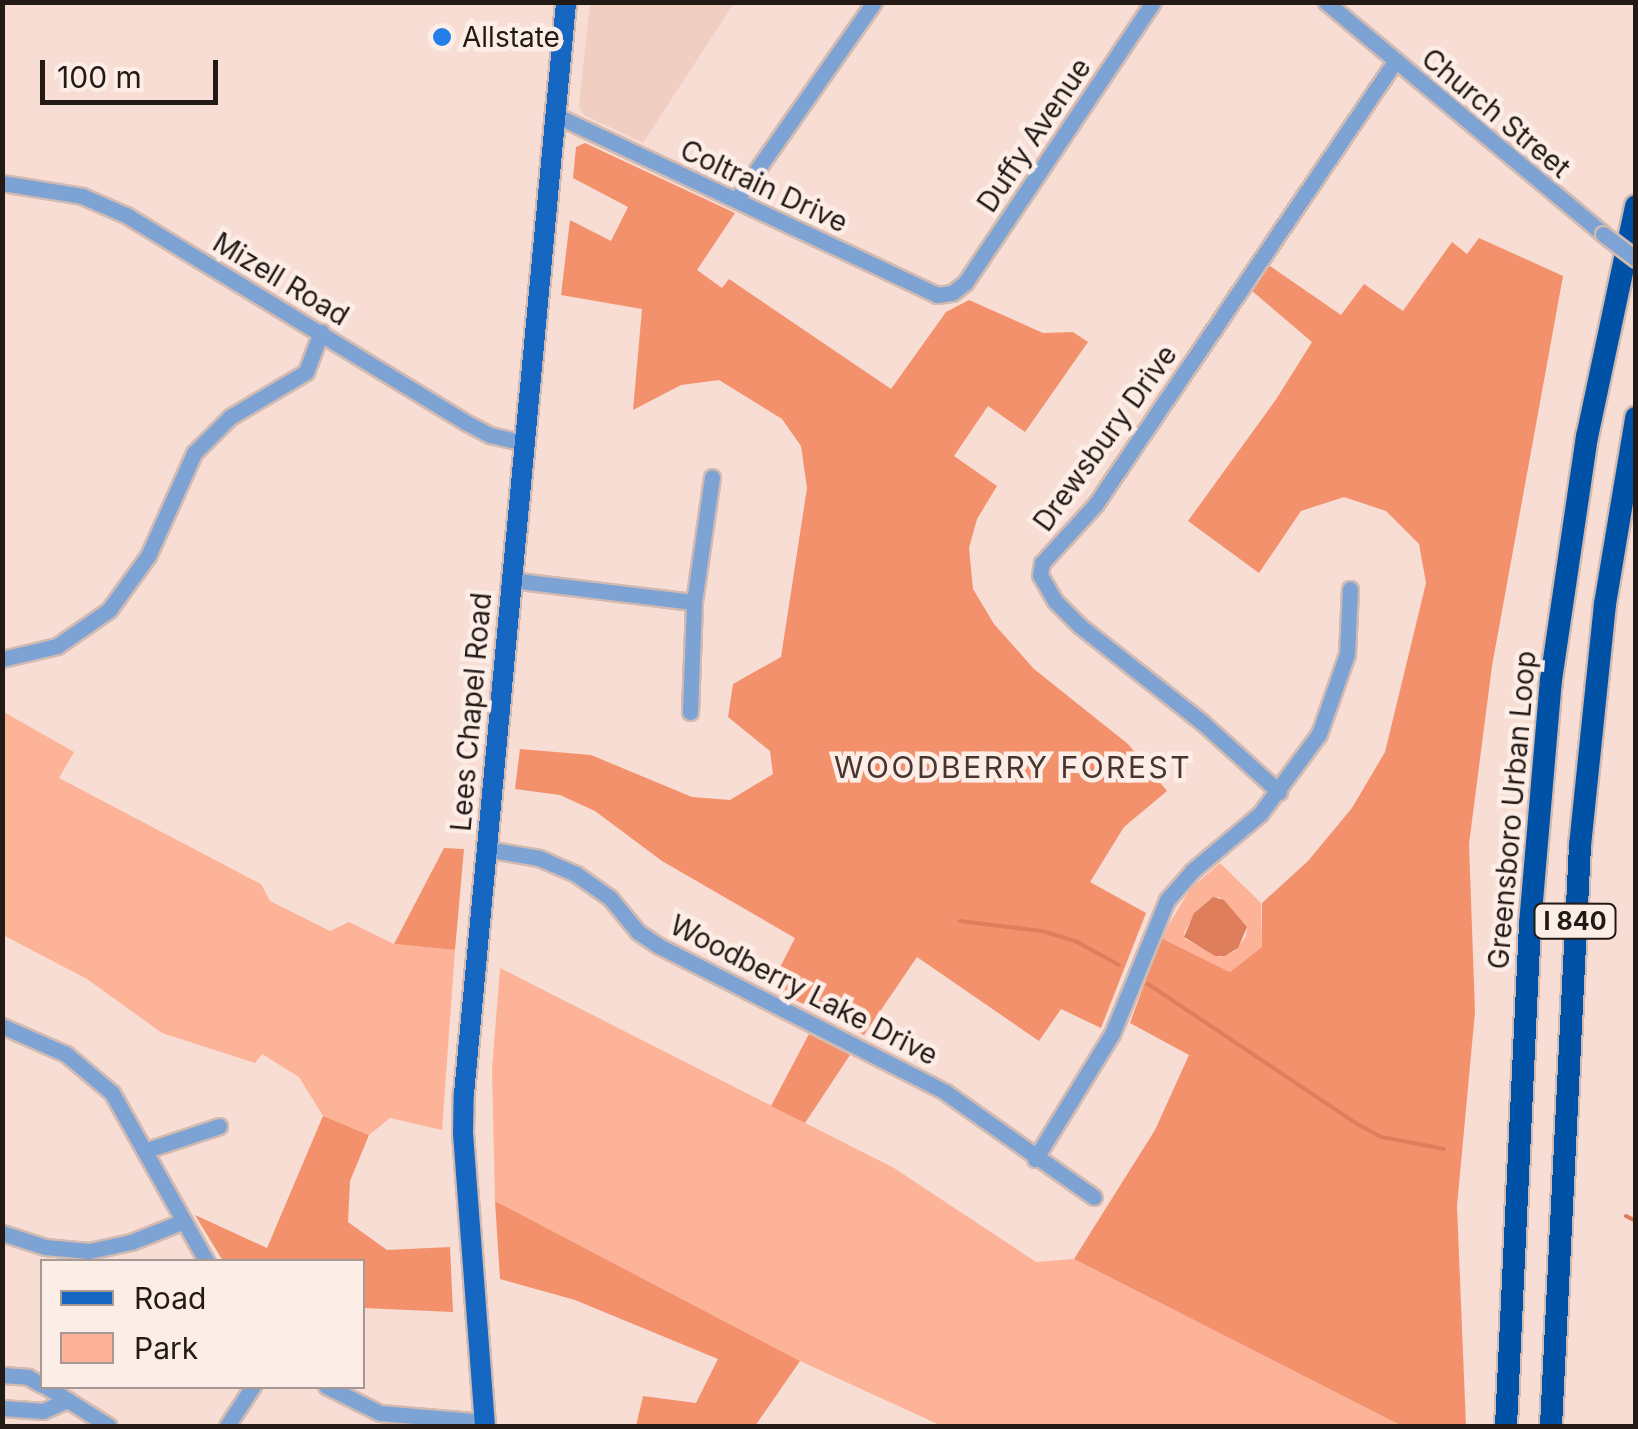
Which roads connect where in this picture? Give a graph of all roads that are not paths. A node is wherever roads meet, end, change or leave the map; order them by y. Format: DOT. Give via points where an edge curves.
graph roads {
  1 [pos="566,2"];
  2 [pos="874,2"];
  3 [pos="1153,2"];
  4 [pos="1326,2"];
  5 [pos="1396,60"];
  6 [pos="556,115"];
  7 [pos="2,184"];
  8 [pos="736,200"];
  9 [pos="1636,206"];
  10 [pos="1636,258"];
  11 [pos="952,292"];
  12 [pos="321,332"];
  13 [pos="1636,418"];
  14 [pos="524,443"];
  15 [pos="712,477"];
  16 [pos="511,580"];
  17 [pos="1350,590"];
  18 [pos="694,602"];
  19 [pos="2,658"];
  20 [pos="690,712"];
  21 [pos="1280,792"];
  22 [pos="486,849"];
  23 [pos="2,1026"];
  24 [pos="219,1126"];
  25 [pos="147,1150"];
  26 [pos="1035,1158"];
  27 [pos="1094,1196"];
  28 [pos="184,1221"];
  29 [pos="2,1233"];
  30 [pos="205,1259"];
  31 [pos="2,1374"];
  32 [pos="40,1384"];
  33 [pos="49,1389"];
  34 [pos="251,1389"];
  35 [pos="330,1389"];
  36 [pos="68,1400"];
  37 [pos="2,1408"];
  38 [pos="374,1419"];
  39 [pos="485,1424"];
  40 [pos="109,1426"];
  41 [pos="226,1426"];
  42 [pos="1506,1426"];
  43 [pos="1550,1426"];
  1 -- 6 [label="main road, Lees Chapel Road"];
  2 -- 8 [label="street"];
  3 -- 11 [label="street, Duffy Avenue" via="965,283"];
  4 -- 5 [label="street, Church Street"];
  5 -- 10 [label="street, Church Street, bridge"];
  5 -- 21 [label="street, Drewsbury Drive" via="1095,505 1042,563 1040,575 1078,625"];
  6 -- 8 [label="street, Coltrain Drive"];
  6 -- 14 [label="main road, Lees Chapel Road"];
  7 -- 12 [label="street, Mizell Road" via="82,196 126,214"];
  8 -- 11 [label="street, Coltrain Drive" via="938,295"];
  9 -- 42 [label="highway, Greensboro Urban Loop / I 840" via="1587,436 1548,712 1530,924"];
  12 -- 14 [label="street, Mizell Road" via="467,423"];
  12 -- 19 [label="street" via="306,372 230,418 194,453 148,556 110,610 58,646"];
  13 -- 43 [label="highway, I 840" via="1585,782"];
  14 -- 16 [label="main road, Lees Chapel Road"];
  15 -- 18 [label="street"];
  16 -- 18 [label="street"];
  16 -- 22 [label="main road, Lees Chapel Road"];
  17 -- 21 [label="street" via="1346,654 1329,711"];
  18 -- 20 [label="street"];
  21 -- 26 [label="street" via="1167,900 1112,1034"];
  22 -- 26 [label="street, Woodberry Lake Drive" via="539,858 576,874 659,946 946,1092"];
  22 -- 39 [label="main road, Lees Chapel Road" via="463,1133"];
  23 -- 25 [label="street" via="86,1067 112,1093"];
  24 -- 25 [label="street"];
  25 -- 28 [label="street"];
  26 -- 27 [label="street, Woodberry Lake Drive"];
  28 -- 29 [label="street" via="89,1250 46,1247"];
  28 -- 30 [label="street"];
  31 -- 32 [label="street"];
  33 -- 36 [label="street"];
  34 -- 41 [label="street"];
  35 -- 38 [label="street"];
  36 -- 37 [label="street" via="43,1411"];
  36 -- 40 [label="street"];
  38 -- 39 [label="street"];
}
